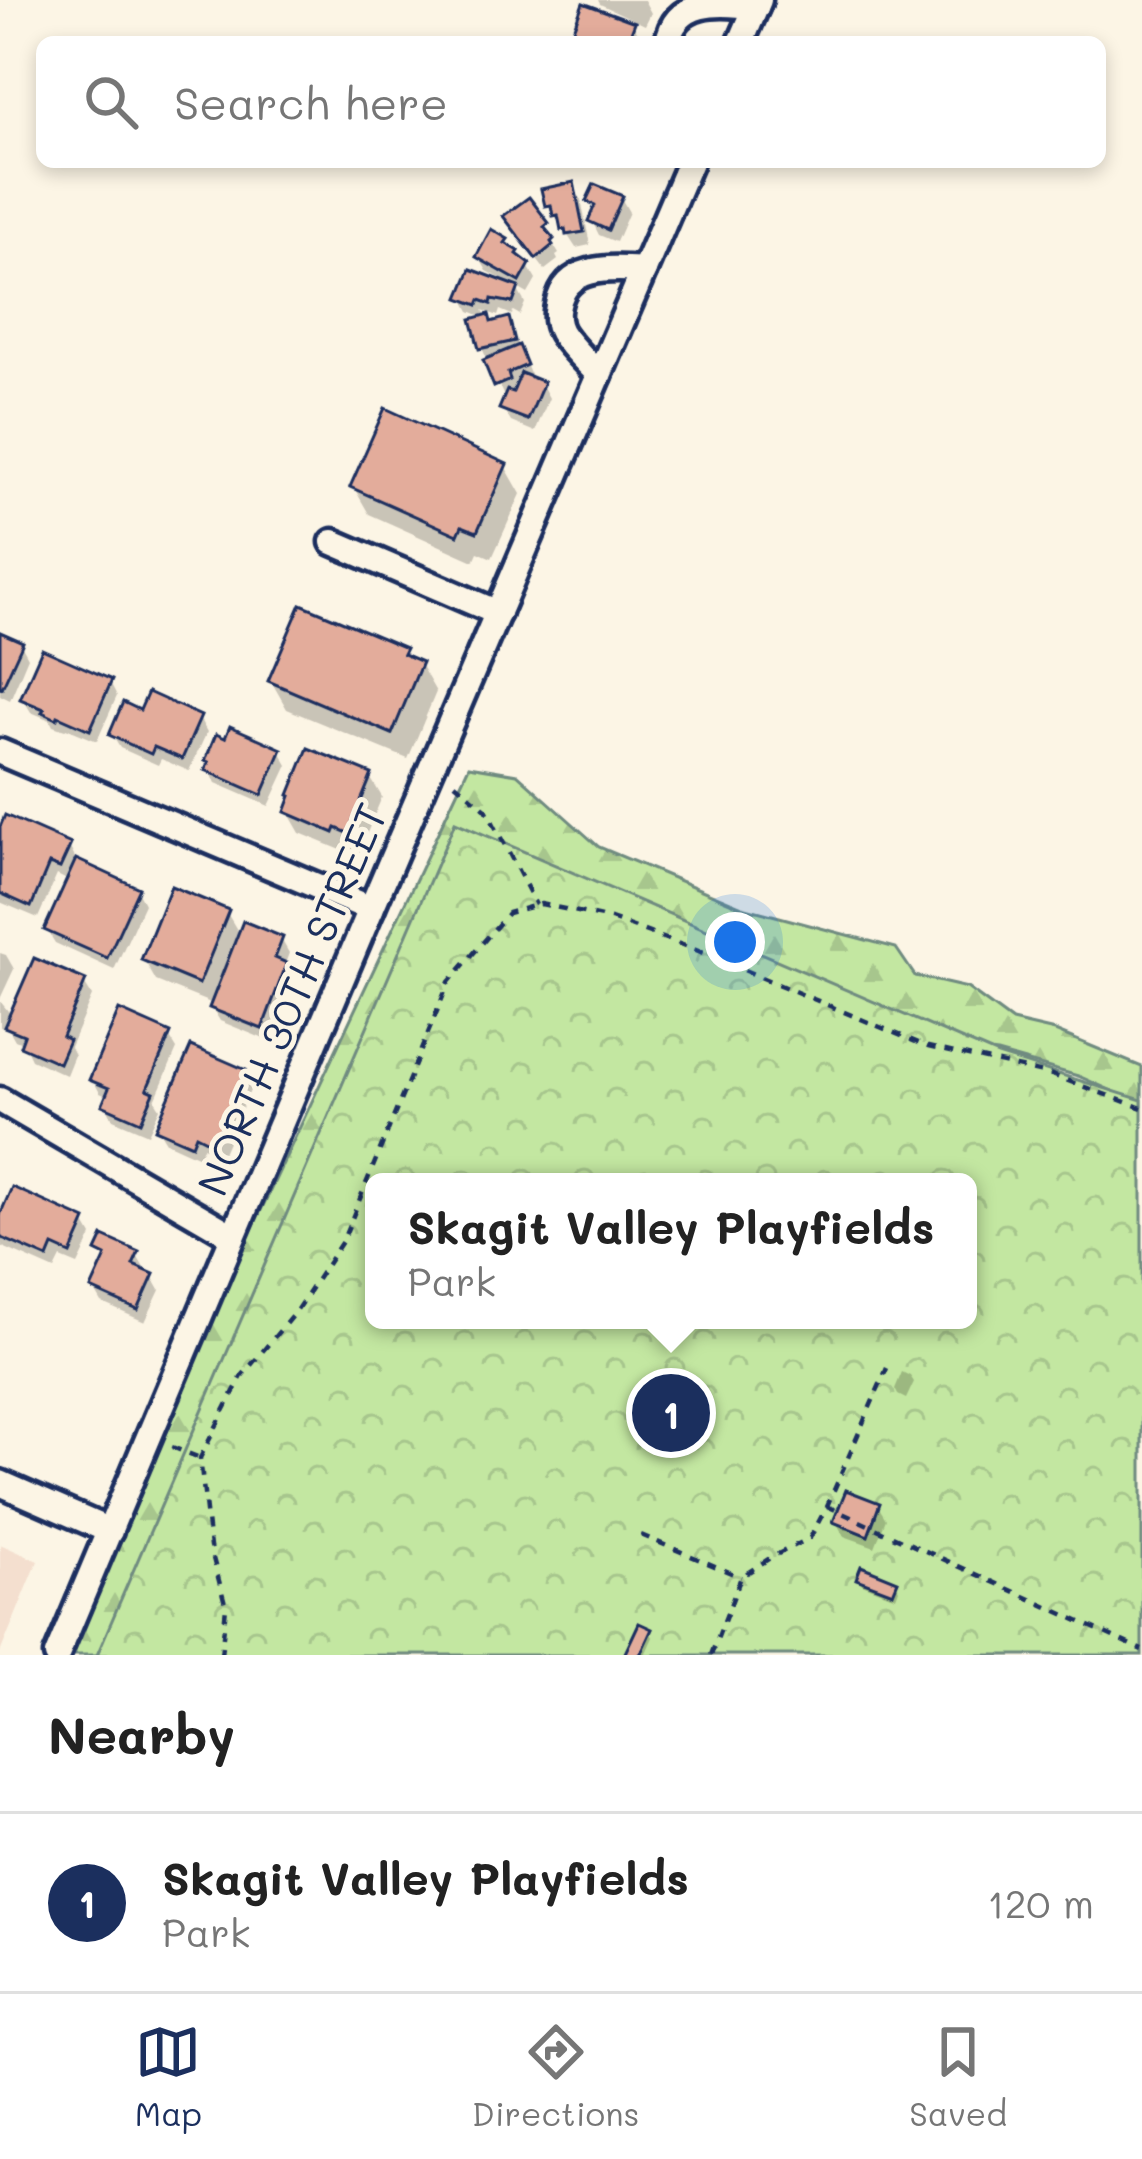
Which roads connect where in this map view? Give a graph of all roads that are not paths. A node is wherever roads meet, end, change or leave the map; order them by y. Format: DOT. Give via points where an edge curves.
graph roads {
  1 [pos="758,3"];
  2 [pos="668,36"];
  3 [pos="744,36"];
  4 [pos="687,168"];
  5 [pos="644,270"];
  6 [pos="599,375"];
  7 [pos="333,542"];
  8 [pos="498,613"];
  9 [pos="0,752"];
  10 [pos="371,909"];
  11 [pos="0,1100"];
  12 [pos="233,1236"];
  13 [pos="0,1483"];
  14 [pos="110,1531"];
  15 [pos="57,1655"];
  1 -- 2 [label="street" via="699,2 678,13"];
  1 -- 3 [label="street"];
  4 -- 5 [label="street, NORTH 30TH STREET"];
  5 -- 6 [label="street, NORTH 30TH STREET"];
  5 -- 6 [label="street" via="580,275 559,297 559,329"];
  6 -- 8 [label="street, NORTH 30TH STREET"];
  7 -- 8 [label="street"];
  8 -- 10 [label="street, NORTH 30TH STREET"];
  9 -- 10 [label="street"];
  10 -- 12 [label="street, NORTH 30TH STREET"];
  11 -- 12 [label="street"];
  12 -- 14 [label="street, NORTH 30TH STREET"];
  13 -- 14 [label="street"];
  14 -- 15 [label="street, NORTH 30TH STREET"];
}
